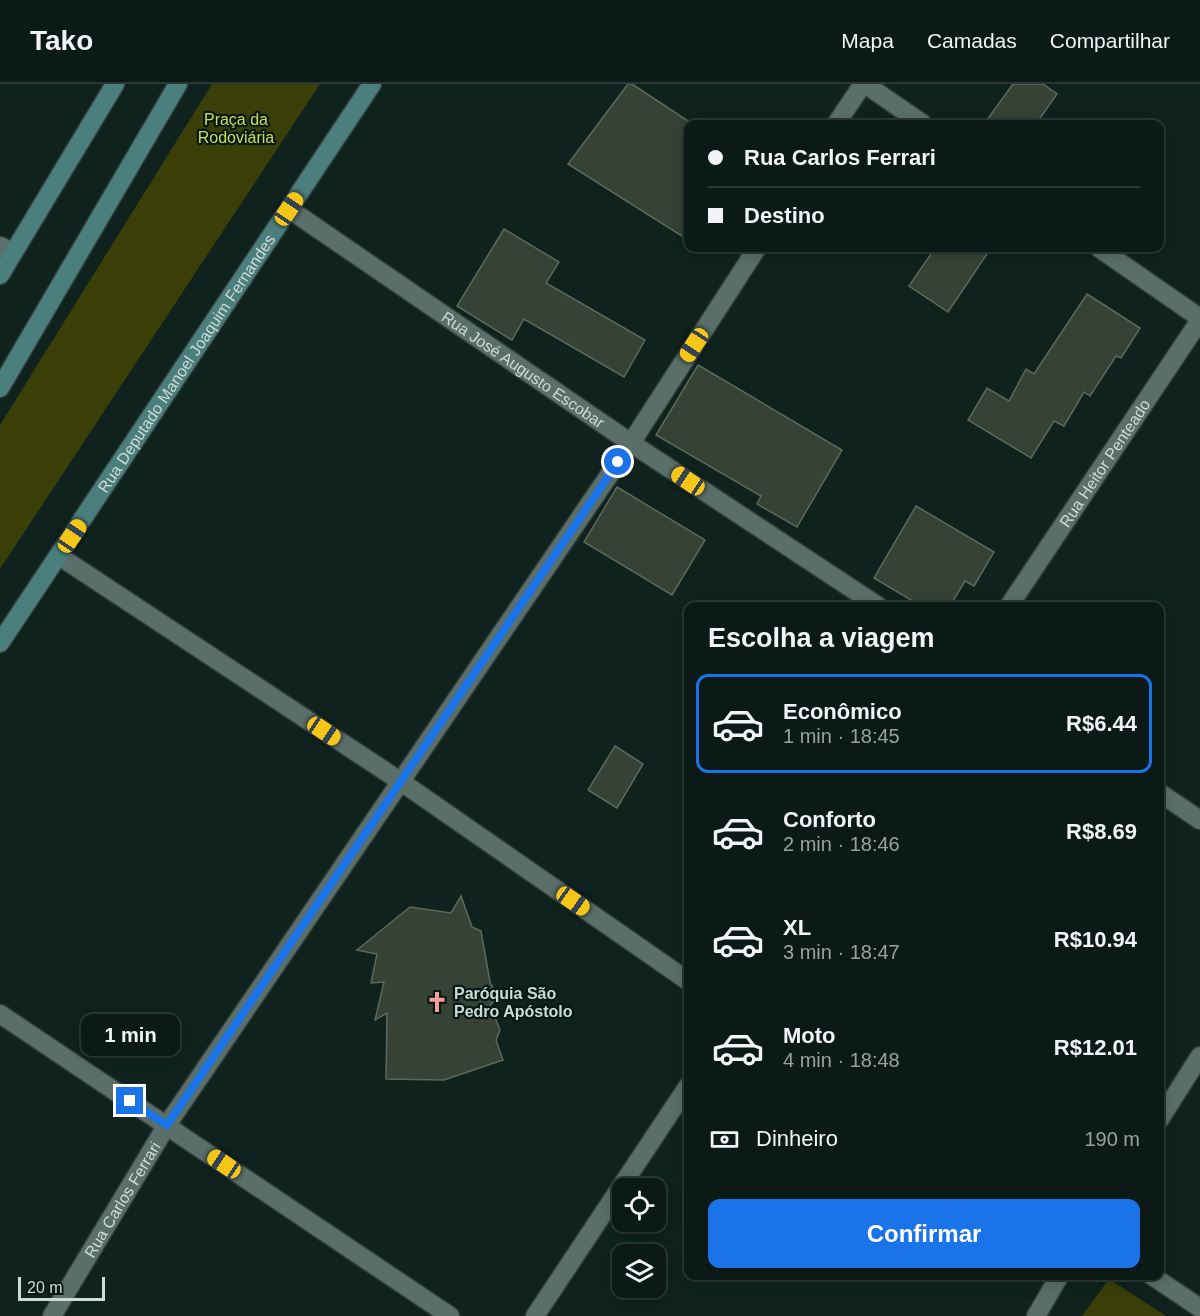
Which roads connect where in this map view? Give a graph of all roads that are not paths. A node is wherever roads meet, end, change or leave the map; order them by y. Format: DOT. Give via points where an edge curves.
graph roads {
  1 [pos="115,84"];
  2 [pos="178,84"];
  3 [pos="372,84"];
  4 [pos="864,84"];
  5 [pos="839,120"];
  6 [pos="917,120"];
  7 [pos="289,209"];
  8 [pos="6,249"];
  9 [pos="754,252"];
  10 [pos="1105,252"];
  11 [pos="0,275"];
  12 [pos="1200,319"];
  13 [pos="0,388"];
  14 [pos="631,443"];
  15 [pos="59,556"];
  16 [pos="872,602"];
  17 [pos="1012,602"];
  18 [pos="0,643"];
  19 [pos="400,781"];
  20 [pos="1164,796"];
  21 [pos="1200,820"];
  22 [pos="684,978"];
  23 [pos="0,1014"];
  24 [pos="1200,1056"];
  25 [pos="684,1092"];
  26 [pos="1164,1113"];
  27 [pos="167,1125"];
  28 [pos="1057,1280"];
  29 [pos="1158,1280"];
  30 [pos="1200,1308"];
  31 [pos="51,1316"];
  32 [pos="450,1316"];
  33 [pos="535,1316"];
  34 [pos="1036,1316"];
  1 -- 8 [label="main road"];
  2 -- 13 [label="main road"];
  3 -- 7 [label="main road, Rua Deputado Manoel Joaquim Fernandes"];
  4 -- 5 [label="street"];
  4 -- 6 [label="street"];
  7 -- 14 [label="street, Rua José Augusto Escobar"];
  7 -- 15 [label="main road, Rua Deputado Manoel Joaquim Fernandes"];
  8 -- 11 [label="main road"];
  9 -- 14 [label="street, Rua Carlos Ferrari"];
  10 -- 12 [label="street"];
  12 -- 17 [label="street, Rua Heitor Penteado"];
  14 -- 16 [label="street, Rua José Augusto Escobar"];
  14 -- 19 [label="street, Rua Carlos Ferrari"];
  15 -- 18 [label="main road, Rua Deputado Manoel Joaquim Fernandes"];
  15 -- 19 [label="street"];
  19 -- 22 [label="street"];
  19 -- 27 [label="street, Rua Carlos Ferrari"];
  20 -- 21 [label="street"];
  23 -- 27 [label="street"];
  24 -- 26 [label="street"];
  25 -- 33 [label="street"];
  27 -- 31 [label="street, Rua Carlos Ferrari"];
  27 -- 32 [label="street"];
  28 -- 34 [label="street"];
  29 -- 30 [label="street"];
}
